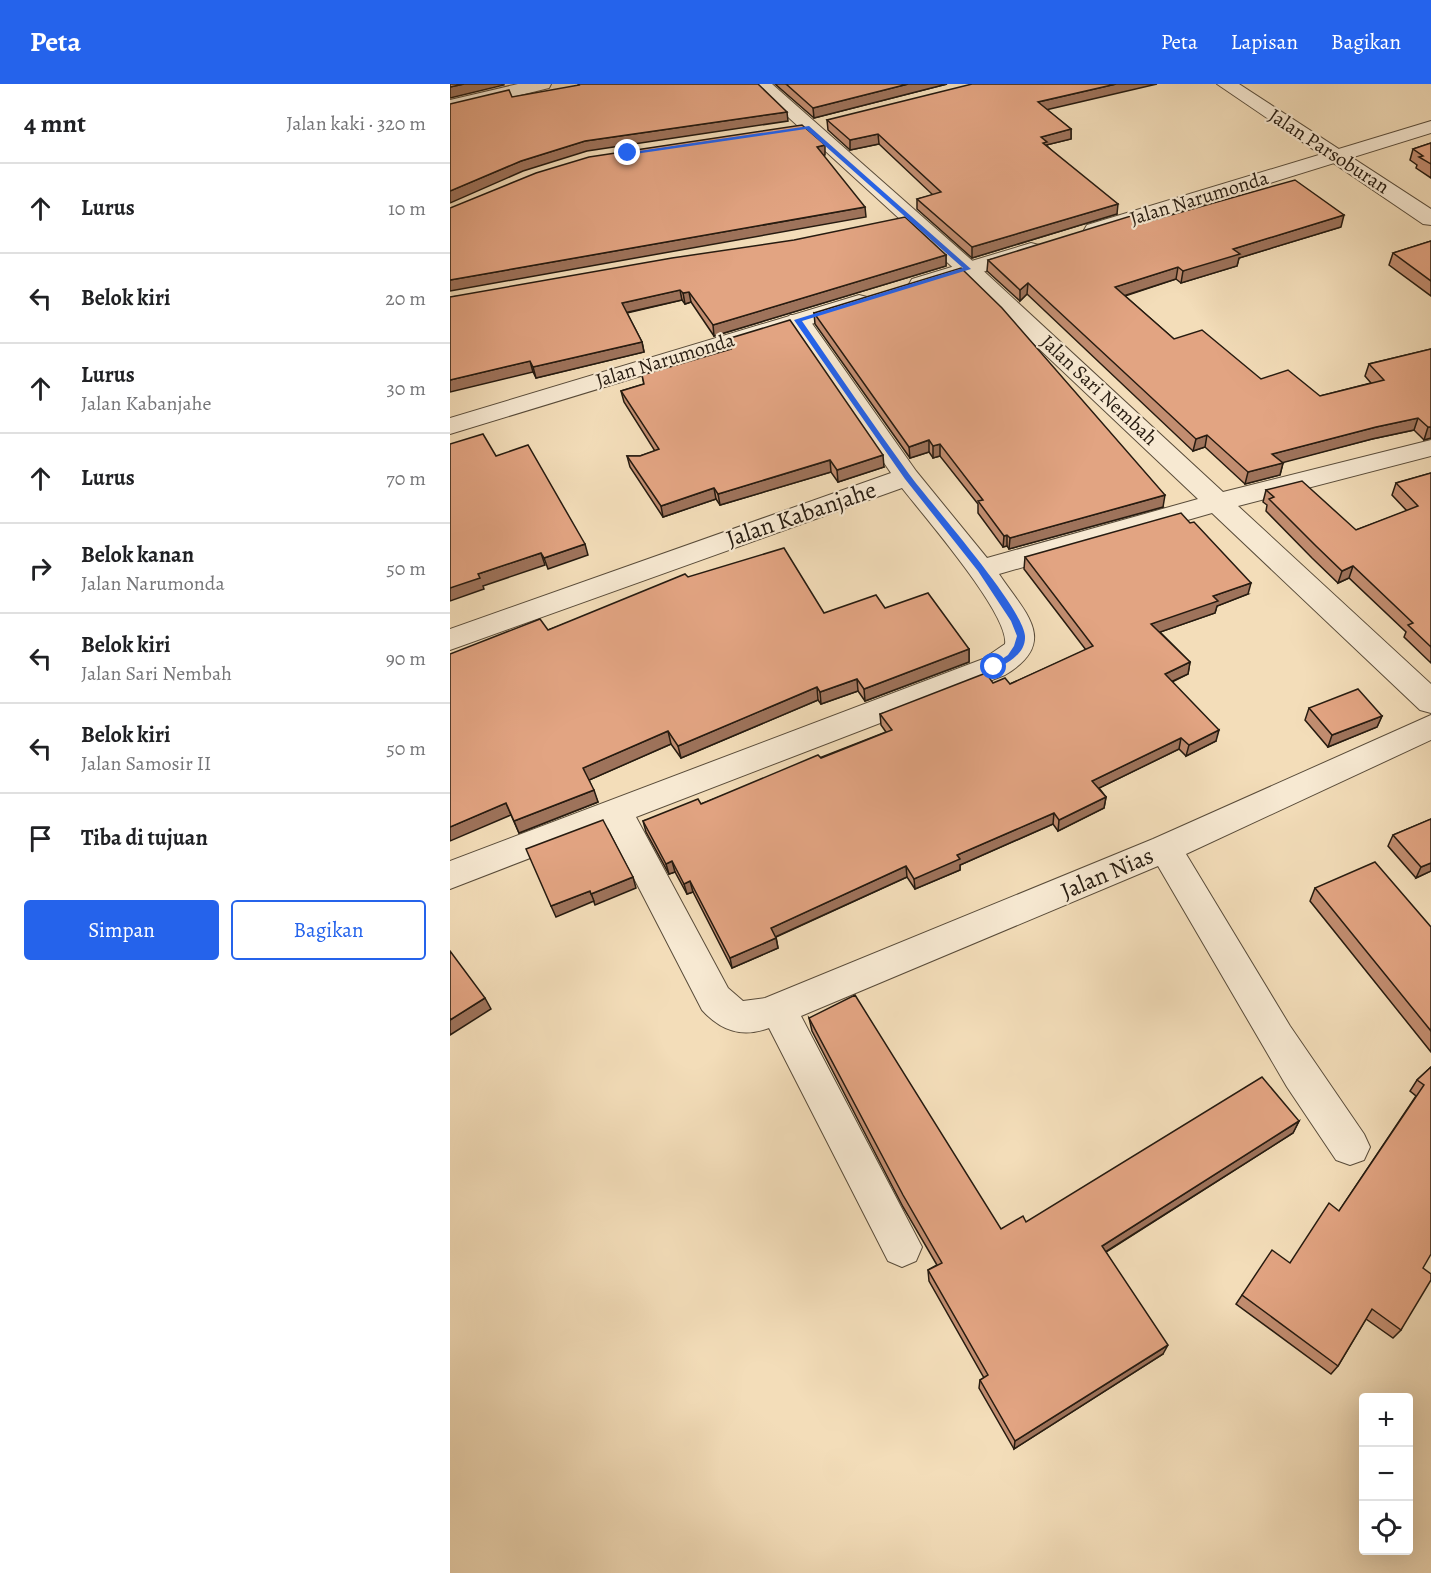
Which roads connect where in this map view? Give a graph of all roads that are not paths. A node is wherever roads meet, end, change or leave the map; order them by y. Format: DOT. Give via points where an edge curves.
graph roads {
  1 [pos="542,84"];
  2 [pos="761,84"];
  3 [pos="1226,84"];
  4 [pos="450,106"];
  5 [pos="1431,127"];
  6 [pos="1338,156"];
  7 [pos="1431,219"];
  8 [pos="968,269"];
  9 [pos="798,320"];
  10 [pos="450,426"];
  11 [pos="1431,448"];
  12 [pos="907,477"];
  13 [pos="1219,502"];
  14 [pos="981,569"];
  15 [pos="450,640"];
  16 [pos="1431,702"];
  17 [pos="1431,727"];
  18 [pos="616,811"];
  19 [pos="1165,849"];
  20 [pos="450,875"];
  21 [pos="778,1010"];
  22 [pos="1350,1147"];
  23 [pos="902,1246"];
  1 -- 4 [label="street"];
  2 -- 8 [label="street, Jalan Sari Nembah" via="897,220"];
  3 -- 6 [label="street, Jalan Parsoburan"];
  5 -- 6 [label="street, Jalan Narumonda"];
  6 -- 7 [label="street, Jalan Parsoburan"];
  6 -- 8 [label="street, Jalan Narumonda"];
  8 -- 9 [label="street, Jalan Narumonda"];
  8 -- 13 [label="street, Jalan Sari Nembah"];
  9 -- 10 [label="street, Jalan Narumonda"];
  9 -- 12 [label="street"];
  11 -- 13 [label="street"];
  12 -- 14 [label="street, Jalan Kabanjahe"];
  12 -- 15 [label="street, Jalan Kabanjahe"];
  13 -- 14 [label="street"];
  13 -- 16 [label="street, Jalan Sari Nembah"];
  14 -- 18 [label="street, Jalan Kabanjahe" via="1021,636 1011,657 994,667"];
  17 -- 19 [label="street, Jalan Nias"];
  18 -- 20 [label="street"];
  18 -- 21 [label="street, Jalan Nias" via="720,1005 734,1017 746,1019"];
  19 -- 21 [label="street, Jalan Nias"];
  19 -- 22 [label="street" via="1317,1104"];
  21 -- 23 [label="street"];
}
